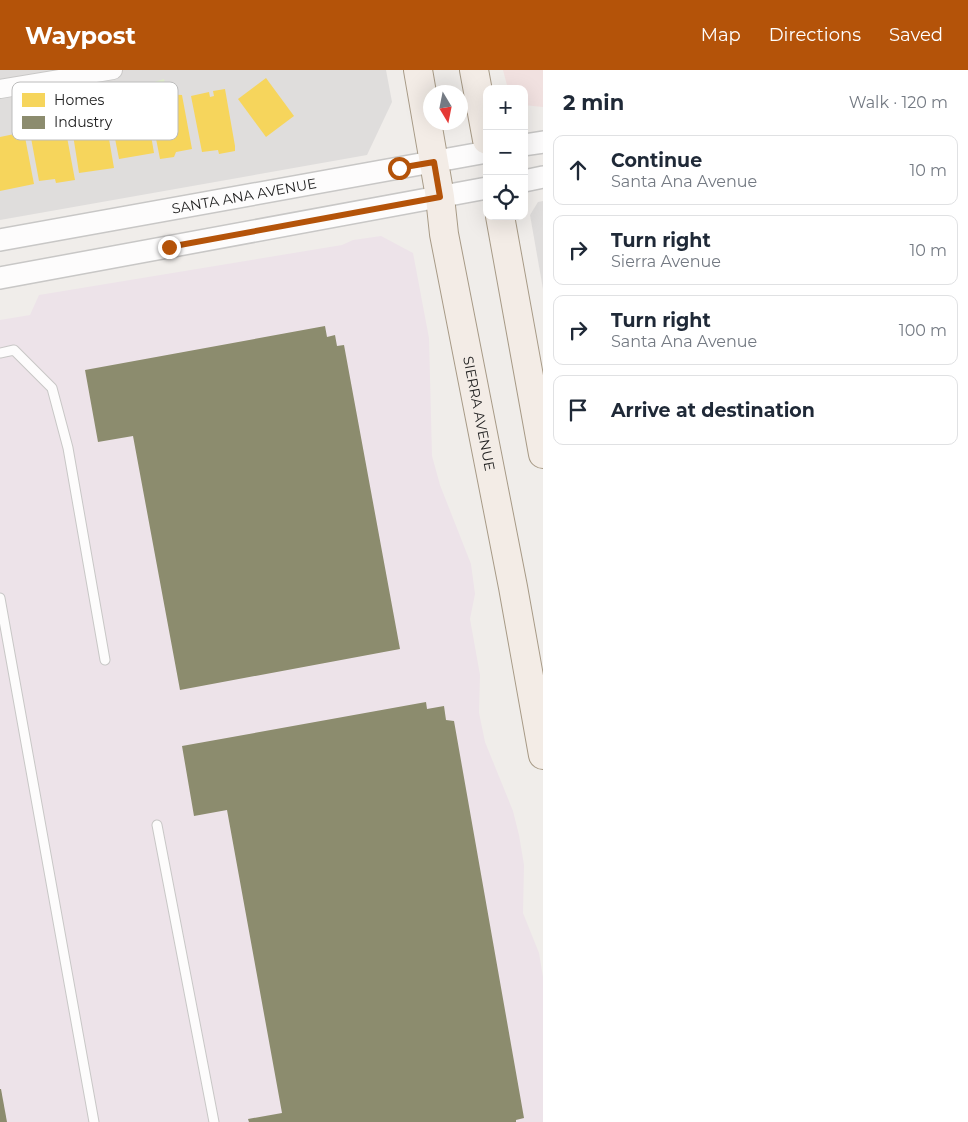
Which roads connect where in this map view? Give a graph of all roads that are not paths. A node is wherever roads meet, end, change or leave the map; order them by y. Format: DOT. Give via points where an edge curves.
graph roads {
  1 [pos="113,70"];
  2 [pos="418,70"];
  3 [pos="474,70"];
  4 [pos="42,82"];
  5 [pos="485,130"];
  6 [pos="543,142"];
  7 [pos="528,144"];
  8 [pos="483,153"];
  9 [pos="434,162"];
  10 [pos="543,177"];
  11 [pos="528,180"];
  12 [pos="483,189"];
  13 [pos="440,197"];
  14 [pos="501,220"];
  15 [pos="0,240"];
  16 [pos="0,278"];
  17 [pos="0,353"];
  18 [pos="543,454"];
  19 [pos="0,598"];
  20 [pos="105,660"];
  21 [pos="543,755"];
  22 [pos="157,825"];
  23 [pos="94,1122"];
  24 [pos="214,1122"];
  1 -- 4 [label="street"];
  2 -- 9 [label="main road, SIERRA AVENUE"];
  3 -- 5 [label="main road"];
  6 -- 7 [label="street"];
  8 -- 9 [label="street, SANTA ANA AVENUE"];
  9 -- 13 [label="main road, SIERRA AVENUE"];
  9 -- 15 [label="street, SANTA ANA AVENUE"];
  10 -- 11 [label="street"];
  12 -- 13 [label="street"];
  13 -- 16 [label="street"];
  13 -- 21 [label="main road, SIERRA AVENUE" via="444,234"];
  14 -- 18 [label="main road"];
  17 -- 20 [label="lane" via="14,350 52,388 68,448"];
  19 -- 23 [label="lane"];
  22 -- 24 [label="lane"];
}
